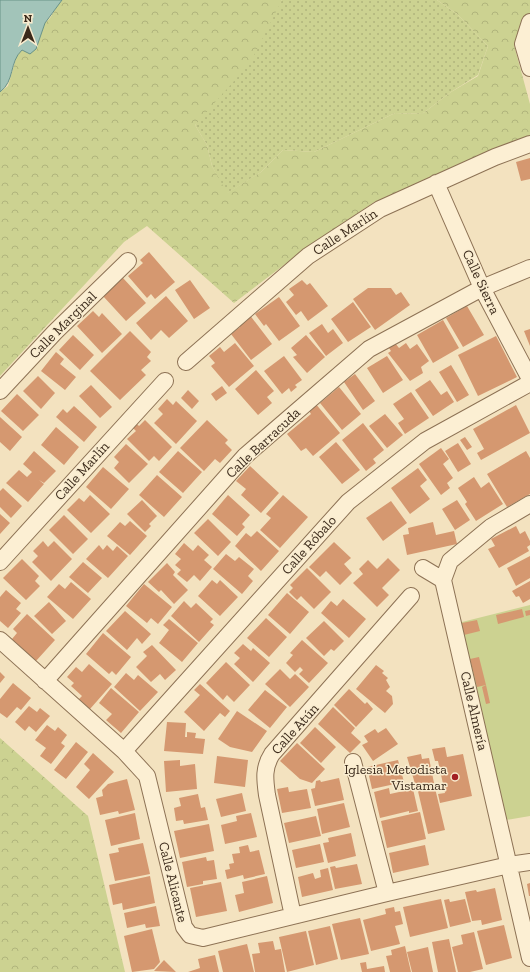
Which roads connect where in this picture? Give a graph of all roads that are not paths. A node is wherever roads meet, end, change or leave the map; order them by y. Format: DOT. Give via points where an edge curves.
graph roads {
  1 [pos="530,22"];
  2 [pos="530,68"];
  3 [pos="530,144"];
  4 [pos="436,183"];
  5 [pos="128,261"];
  6 [pos="530,268"];
  7 [pos="482,288"];
  8 [pos="186,362"];
  9 [pos="530,379"];
  10 [pos="165,381"];
  11 [pos="530,383"];
  12 [pos="0,391"];
  13 [pos="529,508"];
  14 [pos="0,562"];
  15 [pos="423,568"];
  16 [pos="444,580"];
  17 [pos="411,596"];
  18 [pos="0,640"];
  19 [pos="45,681"];
  20 [pos="124,751"];
  21 [pos="353,762"];
  22 [pos="530,862"];
  23 [pos="509,865"];
  24 [pos="387,893"];
  25 [pos="293,916"];
  26 [pos="530,958"];
  1 -- 2 [label="street" via="523,44"];
  3 -- 4 [label="street, Calle Marlín"];
  4 -- 7 [label="street, Calle Sierra"];
  4 -- 8 [label="street, Calle Marlín" via="380,209 308,256"];
  5 -- 12 [label="street, Calle Marginal"];
  6 -- 7 [label="street, Calle Barracuda"];
  7 -- 9 [label="street, Calle Sierra"];
  7 -- 19 [label="street, Calle Barracuda" via="369,349 245,456"];
  10 -- 14 [label="street, Calle Marlín"];
  11 -- 20 [label="street, Calle Róbalo" via="425,441 348,502"];
  13 -- 16 [label="street" via="491,527 450,561"];
  15 -- 16 [label="street"];
  16 -- 23 [label="street, Calle Almería"];
  17 -- 25 [label="street, Calle Atún" via="266,763 264,779"];
  18 -- 19 [label="street, Calle Alicante"];
  19 -- 20 [label="street, Calle Alicante"];
  20 -- 25 [label="street, Calle Alicante" via="147,776 184,927 190,935 203,938"];
  21 -- 24 [label="street"];
  22 -- 23 [label="street, Calle Alicante"];
  23 -- 24 [label="street, Calle Alicante"];
  23 -- 26 [label="street, Calle Almería"];
  24 -- 25 [label="street, Calle Alicante"];
}
